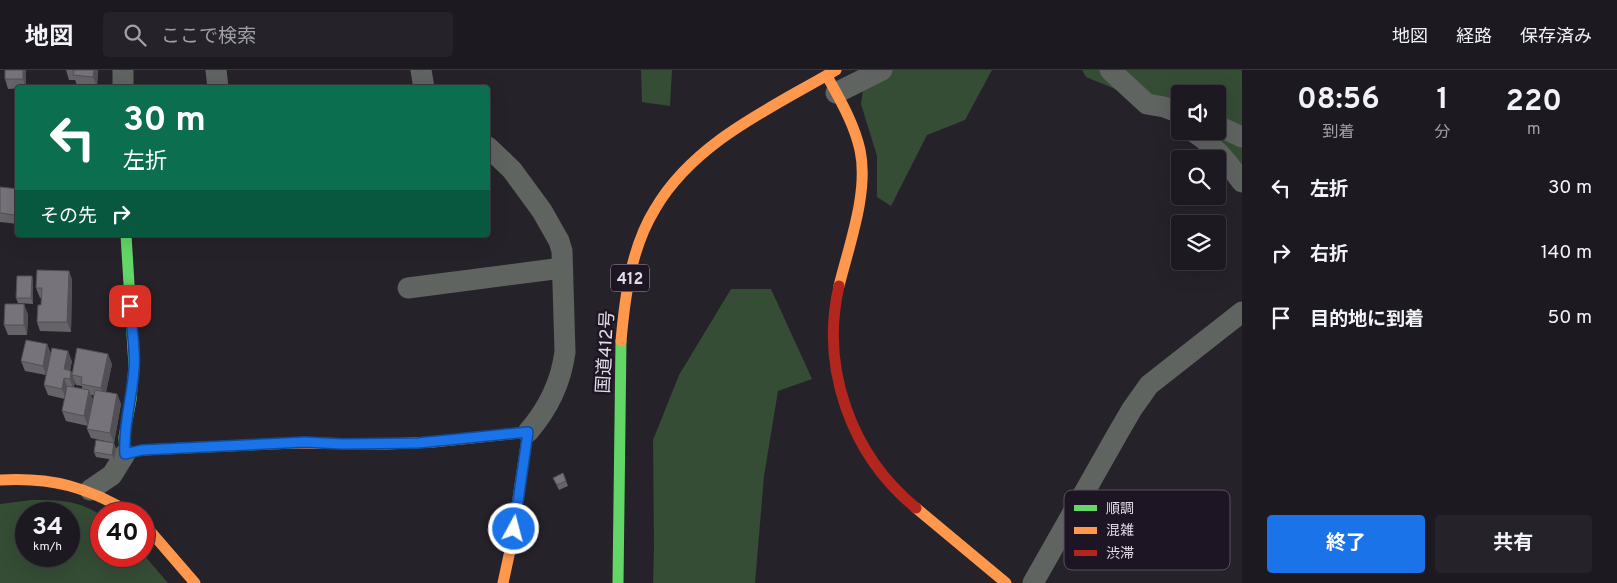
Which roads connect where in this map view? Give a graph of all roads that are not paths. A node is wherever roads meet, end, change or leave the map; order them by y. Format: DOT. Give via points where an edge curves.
graph roads {
  1 [pos="123,70"];
  2 [pos="216,70"];
  3 [pos="421,70"];
  4 [pos="882,70"];
  5 [pos="1110,70"];
  6 [pos="833,80"];
  7 [pos="123,85"];
  8 [pos="218,85"];
  9 [pos="424,85"];
  10 [pos="1147,104"];
  11 [pos="1171,109"];
  12 [pos="1171,120"];
  13 [pos="1226,129"];
  14 [pos="1242,136"];
  15 [pos="1204,140"];
  16 [pos="490,149"];
  17 [pos="1242,182"];
  18 [pos="126,237"];
  19 [pos="562,268"];
  20 [pos="408,288"];
  21 [pos="1242,312"];
  22 [pos="528,432"];
  23 [pos="125,454"];
  24 [pos="0,480"];
  25 [pos="90,490"];
  26 [pos="1086,490"];
  27 [pos="113,502"];
  28 [pos="1064,528"];
  29 [pos="155,537"];
  30 [pos="195,583"];
  31 [pos="503,583"];
  32 [pos="618,583"];
  33 [pos="1006,583"];
  34 [pos="1033,583"];
  1 -- 7 [label="street"];
  2 -- 8 [label="street"];
  3 -- 9 [label="street"];
  4 -- 6 [label="street"];
  5 -- 10 [label="street"];
  6 -- 32 [label="main road, 国道412号 / 412" via="746,121 710,146 674,182 648,221 627,290 620,344"];
  6 -- 33 [label="main road" via="854,127 862,164 859,205 834,313 837,382 847,413 872,461 886,480"];
  10 -- 11 [label="street"];
  10 -- 12 [label="street"];
  13 -- 14 [label="street"];
  15 -- 17 [label="street"];
  16 -- 19 [label="street" via="512,170 542,211 559,241"];
  18 -- 23 [label="main road" via="134,366 124,437"];
  19 -- 20 [label="street"];
  19 -- 22 [label="street" via="563,365 551,398"];
  21 -- 26 [label="street" via="1149,386"];
  22 -- 23 [label="main road" via="433,442 305,442 142,450"];
  22 -- 31 [label="main road"];
  23 -- 25 [label="street" via="112,475"];
  24 -- 25 [label="main road" via="44,479"];
  25 -- 27 [label="main road"];
  28 -- 34 [label="street"];
  29 -- 30 [label="main road"];
}
